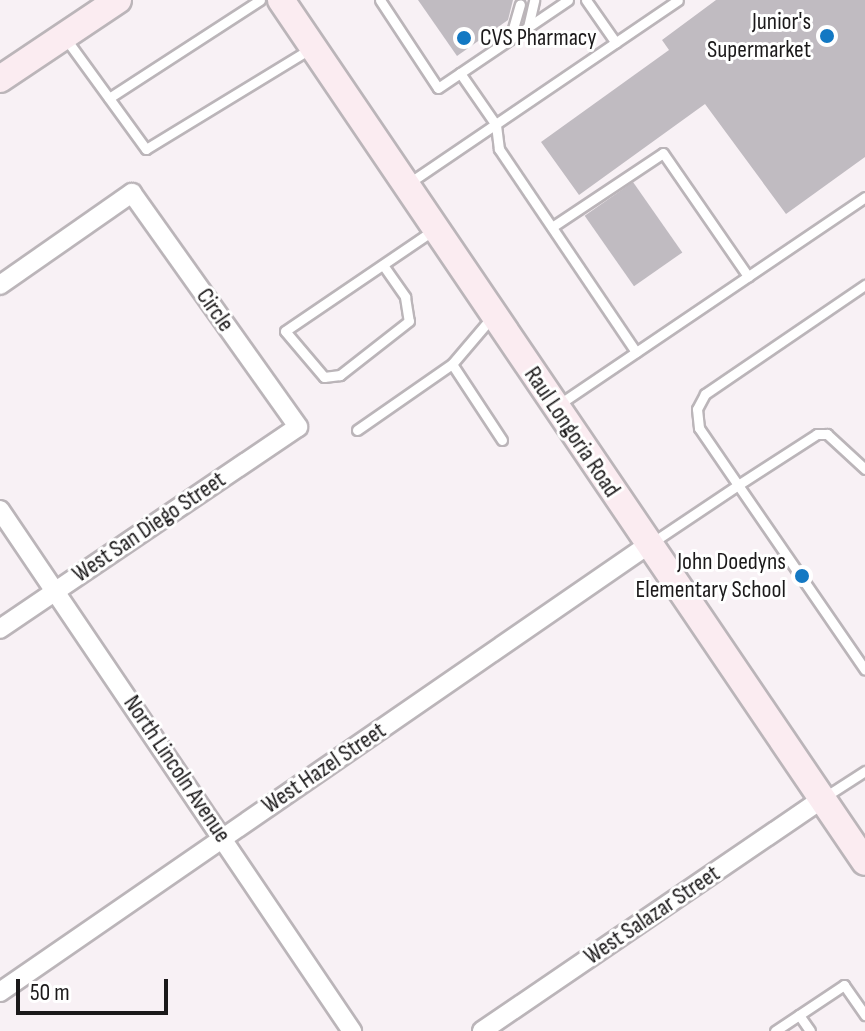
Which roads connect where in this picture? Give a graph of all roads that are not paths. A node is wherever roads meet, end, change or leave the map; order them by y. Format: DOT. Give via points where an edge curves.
graph roads {
  1 [pos="118,0"];
  2 [pos="260,0"];
  3 [pos="281,0"];
  4 [pos="380,0"];
  5 [pos="534,0"];
  6 [pos="568,0"];
  7 [pos="586,0"];
  8 [pos="678,0"];
  9 [pos="520,4"];
  10 [pos="528,27"];
  11 [pos="64,36"];
  12 [pos="510,39"];
  13 [pos="616,43"];
  14 [pos="313,47"];
  15 [pos="460,73"];
  16 [pos="0,79"];
  17 [pos="109,98"];
  18 [pos="496,125"];
  19 [pos="406,185"];
  20 [pos="865,197"];
  21 [pos="552,227"];
  22 [pos="436,229"];
  23 [pos="383,265"];
  24 [pos="748,276"];
  25 [pos="0,285"];
  26 [pos="865,285"];
  27 [pos="493,316"];
  28 [pos="636,352"];
  29 [pos="452,364"];
  30 [pos="555,407"];
  31 [pos="298,427"];
  32 [pos="357,430"];
  33 [pos="502,440"];
  34 [pos="865,469"];
  35 [pos="738,485"];
  36 [pos="0,510"];
  37 [pos="648,545"];
  38 [pos="56,590"];
  39 [pos="0,629"];
  40 [pos="865,670"];
  41 [pos="865,771"];
  42 [pos="823,798"];
  43 [pos="223,837"];
  44 [pos="865,862"];
  45 [pos="0,992"];
  46 [pos="799,1015"];
  47 [pos="865,1015"];
  48 [pos="352,1031"];
  49 [pos="482,1031"];
  50 [pos="775,1031"];
  51 [pos="810,1031"];
  1 -- 11 [label="main road"];
  2 -- 17 [label="lane"];
  3 -- 14 [label="main road, Raul Longoria Road"];
  4 -- 15 [label="lane" via="438,88"];
  5 -- 10 [label="lane"];
  6 -- 10 [label="lane"];
  7 -- 13 [label="lane"];
  8 -- 13 [label="lane"];
  9 -- 12 [label="lane"];
  10 -- 12 [label="lane"];
  11 -- 16 [label="main road"];
  11 -- 17 [label="lane"];
  12 -- 15 [label="lane"];
  13 -- 18 [label="lane"];
  14 -- 17 [label="lane" via="146,149"];
  14 -- 19 [label="main road, Raul Longoria Road"];
  15 -- 18 [label="lane"];
  18 -- 19 [label="lane"];
  18 -- 21 [label="lane" via="499,149"];
  19 -- 22 [label="main road, Raul Longoria Road"];
  20 -- 24 [label="lane"];
  21 -- 24 [label="lane" via="663,153"];
  21 -- 28 [label="lane"];
  22 -- 23 [label="lane"];
  22 -- 27 [label="main road, Raul Longoria Road"];
  23 -- 23 [label="lane" via="405,297 409,321 340,375 324,377 285,331"];
  24 -- 28 [label="lane"];
  25 -- 31 [label="street, Circle" via="132,193"];
  26 -- 35 [label="lane" via="705,394 697,409 699,428"];
  27 -- 29 [label="lane"];
  27 -- 30 [label="main road, Raul Longoria Road"];
  28 -- 30 [label="lane"];
  29 -- 32 [label="lane"];
  29 -- 33 [label="lane"];
  30 -- 37 [label="main road, Raul Longoria Road"];
  31 -- 38 [label="street, West San Diego Street"];
  34 -- 35 [label="lane" via="827,434 817,434"];
  35 -- 37 [label="lane"];
  35 -- 40 [label="lane"];
  36 -- 38 [label="street, North Lincoln Avenue"];
  37 -- 42 [label="main road, Raul Longoria Road"];
  37 -- 43 [label="street, West Hazel Street"];
  38 -- 39 [label="street, West San Diego Street"];
  38 -- 43 [label="street, North Lincoln Avenue"];
  41 -- 42 [label="lane"];
  42 -- 44 [label="main road, Raul Longoria Road"];
  42 -- 49 [label="street, West Salazar Street"];
  43 -- 45 [label="street, West Hazel Street"];
  43 -- 48 [label="street, North Lincoln Avenue"];
  46 -- 47 [label="lane" via="844,985"];
  46 -- 50 [label="lane"];
  46 -- 51 [label="lane"];
}
